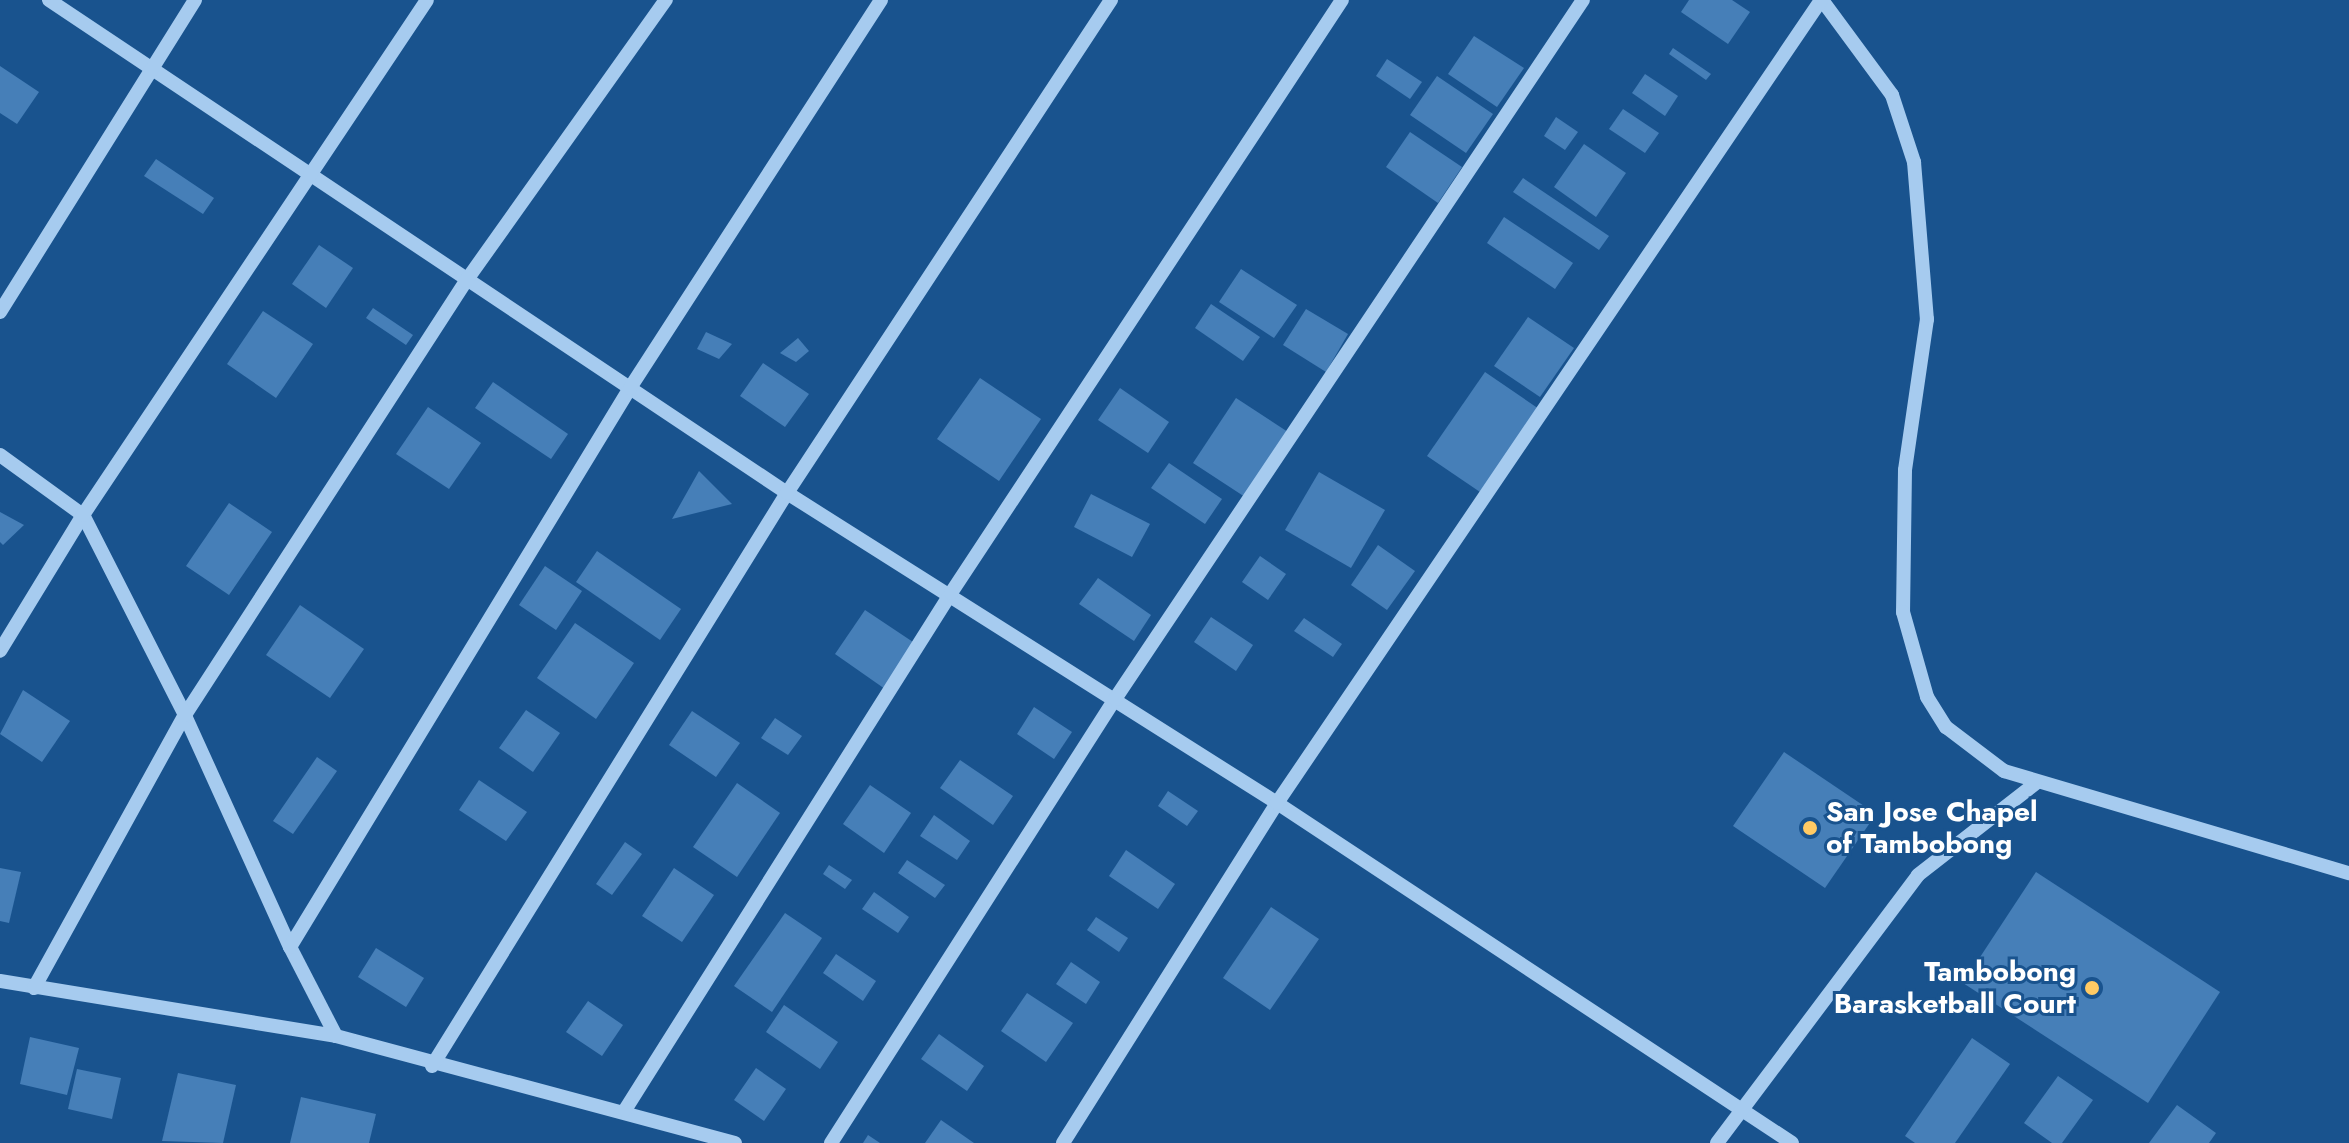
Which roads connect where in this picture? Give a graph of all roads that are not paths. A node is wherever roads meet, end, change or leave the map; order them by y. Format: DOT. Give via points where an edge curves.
graph roads {
  1 [pos="49,0"];
  2 [pos="195,0"];
  3 [pos="427,0"];
  4 [pos="666,0"];
  5 [pos="881,0"];
  6 [pos="1111,0"];
  7 [pos="1342,0"];
  8 [pos="1583,0"];
  9 [pos="1821,0"];
  10 [pos="148,69"];
  11 [pos="309,172"];
  12 [pos="466,281"];
  13 [pos="0,312"];
  14 [pos="630,388"];
  15 [pos="0,455"];
  16 [pos="787,493"];
  17 [pos="83,515"];
  18 [pos="951,593"];
  19 [pos="0,651"];
  20 [pos="1115,699"];
  21 [pos="185,715"];
  22 [pos="2035,784"];
  23 [pos="1277,803"];
  24 [pos="2349,873"];
  25 [pos="290,947"];
  26 [pos="0,981"];
  27 [pos="34,988"];
  28 [pos="336,1036"];
  29 [pos="432,1066"];
  30 [pos="1741,1107"];
  31 [pos="625,1110"];
  32 [pos="735,1143"];
  33 [pos="831,1143"];
  34 [pos="1063,1143"];
  35 [pos="1717,1143"];
  36 [pos="1792,1143"];
  1 -- 10 [label="street"];
  2 -- 10 [label="street"];
  3 -- 11 [label="street"];
  4 -- 12 [label="street"];
  5 -- 14 [label="street"];
  6 -- 16 [label="street"];
  7 -- 18 [label="street"];
  8 -- 20 [label="street"];
  9 -- 22 [label="street" via="1892,95 1917,189 1927,319 1902,533 1903,612 1915,663 1946,727 1971,751"];
  9 -- 23 [label="street"];
  10 -- 11 [label="street"];
  10 -- 13 [label="street"];
  11 -- 12 [label="street"];
  11 -- 17 [label="street"];
  12 -- 14 [label="street"];
  12 -- 21 [label="street"];
  14 -- 16 [label="street"];
  14 -- 25 [label="street"];
  15 -- 17 [label="street"];
  16 -- 18 [label="street"];
  16 -- 29 [label="street"];
  17 -- 19 [label="street"];
  17 -- 21 [label="street"];
  18 -- 20 [label="street"];
  18 -- 31 [label="street"];
  20 -- 23 [label="street"];
  20 -- 33 [label="street"];
  21 -- 25 [label="street"];
  21 -- 27 [label="street"];
  22 -- 24 [label="street"];
  22 -- 30 [label="street" via="1918,875"];
  23 -- 30 [label="street"];
  23 -- 34 [label="street"];
  25 -- 28 [label="street"];
  26 -- 27 [label="street"];
  27 -- 28 [label="street"];
  28 -- 29 [label="street"];
  29 -- 31 [label="street"];
  30 -- 35 [label="street"];
  30 -- 36 [label="street"];
  31 -- 32 [label="street"];
}
